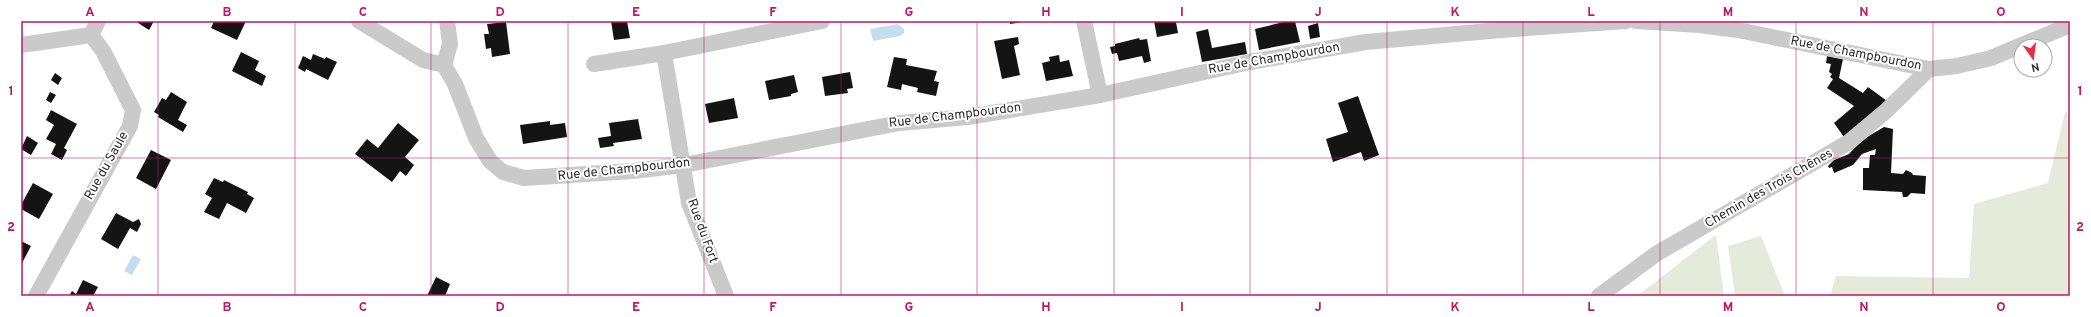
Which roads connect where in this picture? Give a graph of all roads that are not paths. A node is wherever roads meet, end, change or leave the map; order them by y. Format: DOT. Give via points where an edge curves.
graph roads {
  1 [pos="359,21"];
  2 [pos="447,21"];
  3 [pos="822,21"];
  4 [pos="1084,21"];
  5 [pos="1626,21"];
  6 [pos="1636,21"];
  7 [pos="1699,23"];
  8 [pos="2070,25"];
  9 [pos="95,28"];
  10 [pos="21,44"];
  11 [pos="664,53"];
  12 [pos="594,64"];
  13 [pos="444,65"];
  14 [pos="1929,69"];
  15 [pos="1100,94"];
  16 [pos="684,165"];
  17 [pos="36,296"];
  18 [pos="726,296"];
  19 [pos="1599,296"];
  1 -- 13 [label="street" via="423,60"];
  2 -- 13 [label="street" via="450,44"];
  3 -- 11 [label="street"];
  4 -- 15 [label="street"];
  5 -- 15 [label="street, Rue de Champbourdon" via="1366,42 1250,62"];
  6 -- 7 [label="street, Rue de Champbourdon"];
  7 -- 14 [label="street, Rue de Champbourdon"];
  8 -- 14 [label="street, Rue de Champbourdon" via="1991,58"];
  9 -- 10 [label="street, Rue du Saule"];
  9 -- 17 [label="street, Rue du Saule" via="103,51 133,110 130,126"];
  11 -- 12 [label="street"];
  11 -- 16 [label="street, Rue du Fort"];
  13 -- 16 [label="street, Rue de Champbourdon" via="455,84 476,138 490,161 503,172 524,178"];
  14 -- 19 [label="street, Chemin des Trois Chênes" via="1886,111 1849,142 1656,254"];
  15 -- 16 [label="street, Rue de Champbourdon" via="968,117 899,123"];
  16 -- 18 [label="street, Rue du Fort" via="689,203"];
}
